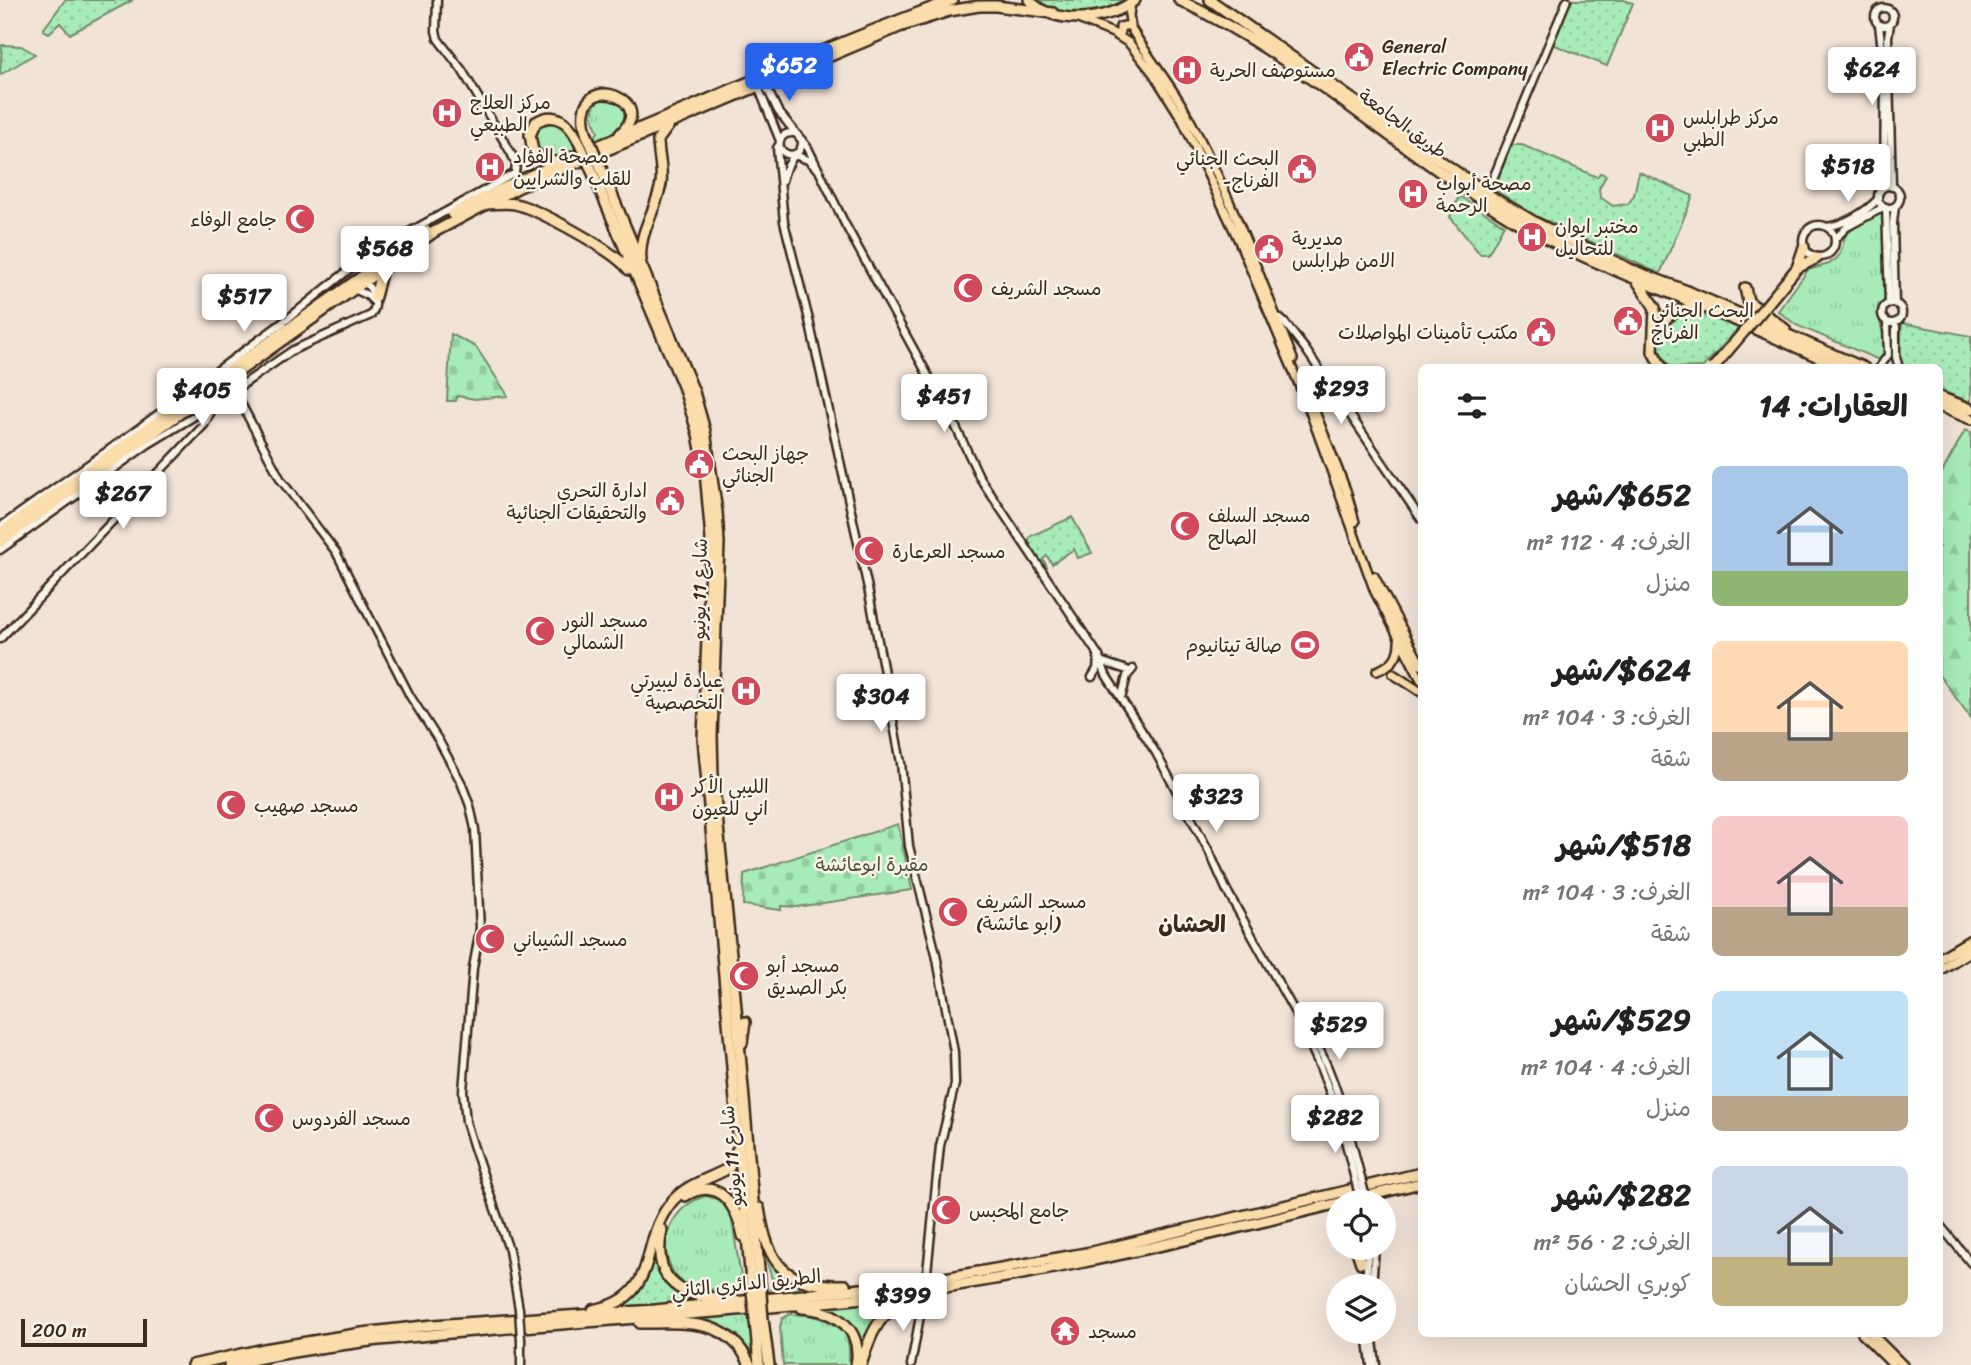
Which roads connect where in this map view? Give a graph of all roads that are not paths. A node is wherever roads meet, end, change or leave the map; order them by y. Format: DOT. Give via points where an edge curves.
graph roads {
  1 [pos="437,0"];
  2 [pos="953,0"];
  3 [pos="994,0"];
  4 [pos="1029,0"];
  5 [pos="1179,0"];
  6 [pos="1210,0"];
  7 [pos="1567,0"];
  8 [pos="1884,0"];
  9 [pos="1133,2"];
  10 [pos="979,6"];
  11 [pos="1884,9"];
  12 [pos="1053,13"];
  13 [pos="1074,17"];
  14 [pos="1890,24"];
  15 [pos="1130,25"];
  16 [pos="1880,25"];
  17 [pos="1120,36"];
  18 [pos="759,81"];
  19 [pos="674,121"];
  20 [pos="794,133"];
  21 [pos="617,137"];
  22 [pos="582,138"];
  23 [pos="801,138"];
  24 [pos="779,143"];
  25 [pos="794,155"];
  26 [pos="558,162"];
  27 [pos="517,167"];
  28 [pos="821,175"];
  29 [pos="527,176"];
  30 [pos="1884,187"];
  31 [pos="1892,187"];
  32 [pos="1487,193"];
  33 [pos="1878,199"];
  34 [pos="781,200"];
  35 [pos="485,204"];
  36 [pos="1895,206"];
  37 [pos="1885,207"];
  38 [pos="1827,227"];
  39 [pos="1835,239"];
  40 [pos="1804,247"];
  41 [pos="1817,258"];
  42 [pos="1797,268"];
  43 [pos="382,269"];
  44 [pos="361,280"];
  45 [pos="643,280"];
  46 [pos="1638,282"];
  47 [pos="351,287"];
  48 [pos="1745,288"];
  49 [pos="374,300"];
  50 [pos="1892,304"];
  51 [pos="1703,307"];
  52 [pos="1278,317"];
  53 [pos="1888,322"];
  54 [pos="1896,323"];
  55 [pos="1653,333"];
  56 [pos="1794,336"];
  57 [pos="1660,364"];
  58 [pos="1716,364"];
  59 [pos="1834,364"];
  60 [pos="1855,364"];
  61 [pos="1882,364"];
  62 [pos="1898,364"];
  63 [pos="234,390"];
  64 [pos="1943,399"];
  65 [pos="216,403"];
  66 [pos="1943,408"];
  67 [pos="1971,410"];
  68 [pos="1314,414"];
  69 [pos="1971,419"];
  70 [pos="107,455"];
  71 [pos="85,470"];
  72 [pos="712,470"];
  73 [pos="724,500"];
  74 [pos="1418,515"];
  75 [pos="0,527"];
  76 [pos="0,533"];
  77 [pos="0,541"];
  78 [pos="0,550"];
  79 [pos="713,623"];
  80 [pos="1398,638"];
  81 [pos="0,639"];
  82 [pos="722,652"];
  83 [pos="1418,656"];
  84 [pos="1100,659"];
  85 [pos="1106,671"];
  86 [pos="1377,671"];
  87 [pos="1393,674"];
  88 [pos="1418,675"];
  89 [pos="1092,677"];
  90 [pos="714,683"];
  91 [pos="1418,690"];
  92 [pos="1122,695"];
  93 [pos="1176,789"];
  94 [pos="1971,940"];
  95 [pos="1971,950"];
  96 [pos="1943,957"];
  97 [pos="1943,968"];
  98 [pos="745,1022"];
  99 [pos="740,1062"];
  100 [pos="738,1145"];
  101 [pos="1418,1174"];
  102 [pos="742,1175"];
  103 [pos="1358,1179"];
  104 [pos="703,1180"];
  105 [pos="752,1180"];
  106 [pos="1418,1184"];
  107 [pos="1359,1190"];
  108 [pos="1362,1190"];
  109 [pos="1393,1190"];
  110 [pos="1326,1207"];
  111 [pos="1326,1213"];
  112 [pos="1278,1218"];
  113 [pos="1943,1229"];
  114 [pos="1360,1260"];
  115 [pos="1971,1262"];
  116 [pos="1361,1263"];
  117 [pos="750,1269"];
  118 [pos="980,1281"];
  119 [pos="755,1282"];
  120 [pos="909,1284"];
  121 [pos="746,1300"];
  122 [pos="712,1311"];
  123 [pos="528,1320"];
  124 [pos="759,1320"];
  125 [pos="562,1324"];
  126 [pos="1866,1337"];
  127 [pos="1874,1337"];
  128 [pos="1368,1344"];
  129 [pos="1374,1344"];
  130 [pos="1886,1353"];
  131 [pos="192,1365"];
  132 [pos="229,1365"];
  133 [pos="521,1365"];
  134 [pos="750,1365"];
  135 [pos="759,1365"];
  136 [pos="771,1365"];
  137 [pos="858,1365"];
  138 [pos="911,1365"];
  139 [pos="1371,1365"];
  140 [pos="1377,1365"];
  141 [pos="1893,1365"];
  142 [pos="1903,1365"];
  1 -- 27 [label="street" via="438,39 468,80"];
  2 -- 18 [label="highway"];
  3 -- 10 [label="highway"];
  4 -- 12 [label="highway"];
  5 -- 46 [label="highway, طريق الجامعة" via="1274,53 1512,219"];
  6 -- 32 [label="highway, طريق الجامعة"];
  7 -- 32 [label="street"];
  8 -- 11 [label="street"];
  9 -- 13 [label="highway" via="1099,16"];
  9 -- 15 [label="main road"];
  10 -- 12 [label="highway"];
  10 -- 18 [label="highway" via="908,24"];
  11 -- 14 [label="street" via="1894,16"];
  11 -- 16 [label="street" via="1875,16"];
  12 -- 13 [label="highway"];
  13 -- 17 [label="main road"];
  14 -- 16 [label="street"];
  14 -- 31 [label="street"];
  15 -- 17 [label="main road" via="1120,27"];
  15 -- 52 [label="main road" via="1196,132"];
  16 -- 30 [label="street" via="1885,84"];
  17 -- 68 [label="main road" via="1143,58 1182,119"];
  18 -- 19 [label="highway"];
  18 -- 20 [label="street"];
  18 -- 21 [label="highway"];
  18 -- 24 [label="street"];
  19 -- 35 [label="highway"];
  19 -- 45 [label="highway" via="658,140 662,175 641,244"];
  20 -- 23 [label="street"];
  20 -- 24 [label="street" via="785,134"];
  21 -- 22 [label="highway" via="628,126 629,108 619,96 607,93 592,98 586,106"];
  21 -- 26 [label="highway"];
  22 -- 26 [label="highway" via="563,120 549,117 536,122 530,135 533,151 545,161"];
  22 -- 45 [label="highway, شارع 11 يونيو, bridge"];
  23 -- 25 [label="street" via="802,148"];
  23 -- 28 [label="street"];
  24 -- 25 [label="street" via="784,153"];
  24 -- 34 [label="street"];
  25 -- 28 [label="street" via="808,160"];
  25 -- 34 [label="street" via="783,175"];
  26 -- 29 [label="highway"];
  27 -- 29 [label="highway"];
  27 -- 70 [label="street" via="513,175 366,256"];
  28 -- 84 [label="street" via="980,478"];
  29 -- 44 [label="highway" via="445,218"];
  30 -- 31 [label="street"];
  30 -- 33 [label="street"];
  31 -- 36 [label="street" via="1900,196"];
  32 -- 56 [label="highway, طريق الجامعة" via="1536,223 1632,270"];
  33 -- 37 [label="street"];
  33 -- 38 [label="street" via="1845,222"];
  34 -- 138 [label="street, bridge" via="869,593 901,763 913,868 936,954 954,1052 955,1084 940,1146 927,1272"];
  35 -- 43 [label="highway" via="449,222"];
  35 -- 45 [label="highway" via="512,204 543,216 610,251"];
  36 -- 37 [label="street"];
  36 -- 50 [label="street"];
  37 -- 39 [label="street" via="1847,227"];
  37 -- 50 [label="street"];
  38 -- 39 [label="street"];
  38 -- 40 [label="street" via="1810,228 1804,234"];
  39 -- 41 [label="street" via="1832,251"];
  40 -- 41 [label="street"];
  40 -- 42 [label="highway"];
  41 -- 42 [label="highway"];
  42 -- 58 [label="highway, bridge"];
  43 -- 44 [label="highway"];
  43 -- 49 [label="highway"];
  44 -- 47 [label="highway"];
  44 -- 49 [label="street" via="371,288"];
  45 -- 72 [label="highway, شارع 11 يونيو" via="694,392"];
  45 -- 79 [label="highway, شارع 11 يونيو" via="698,434 710,528"];
  46 -- 51 [label="highway, طريق الجامعة"];
  46 -- 55 [label="highway" via="1655,308"];
  47 -- 49 [label="street"];
  47 -- 70 [label="highway"];
  47 -- 77 [label="highway"];
  48 -- 56 [label="highway" via="1748,301"];
  49 -- 63 [label="street" via="371,315 293,351"];
  50 -- 53 [label="street" via="1882,312"];
  50 -- 54 [label="street" via="1902,313"];
  51 -- 55 [label="highway" via="1673,312"];
  51 -- 59 [label="highway, طريق الجامعة"];
  52 -- 68 [label="main road"];
  52 -- 74 [label="street" via="1306,350"];
  53 -- 54 [label="street"];
  53 -- 61 [label="street" via="1888,355"];
  54 -- 62 [label="street"];
  55 -- 57 [label="highway" via="1653,352"];
  56 -- 60 [label="highway, طريق الجامعة"];
  63 -- 65 [label="street"];
  63 -- 133 [label="street, bridge" via="281,480 336,552 470,806 480,929 463,1091 474,1148 509,1251 519,1309"];
  64 -- 67 [label="highway"];
  65 -- 78 [label="street" via="147,445"];
  65 -- 81 [label="street" via="204,425"];
  66 -- 69 [label="highway"];
  68 -- 80 [label="main road" via="1375,592"];
  68 -- 83 [label="main road" via="1346,490 1379,589"];
  70 -- 71 [label="highway"];
  71 -- 75 [label="street"];
  71 -- 76 [label="highway"];
  72 -- 73 [label="highway"];
  72 -- 79 [label="highway, شارع 11 يونيو" via="719,543"];
  79 -- 90 [label="highway, شارع 11 يونيو"];
  79 -- 100 [label="highway, شارع 11 يونيو" via="703,738"];
  80 -- 86 [label="main road" via="1394,661"];
  80 -- 88 [label="main road"];
  82 -- 90 [label="highway"];
  84 -- 85 [label="street"];
  84 -- 89 [label="street"];
  84 -- 92 [label="street" via="1130,669"];
  85 -- 92 [label="street"];
  85 -- 93 [label="street"];
  87 -- 91 [label="main road"];
  90 -- 99 [label="highway, شارع 11 يونيو" via="713,777"];
  92 -- 93 [label="street"];
  93 -- 103 [label="street" via="1307,1037"];
  94 -- 96 [label="highway"];
  95 -- 97 [label="highway"];
  98 -- 99 [label="highway"];
  99 -- 105 [label="highway, شارع 11 يونيو"];
  100 -- 102 [label="highway, شارع 11 يونيو"];
  100 -- 104 [label="highway" via="729,1168"];
  101 -- 120 [label="highway, الطريق الدائري الثاني" via="1092,1252"];
  102 -- 104 [label="highway"];
  102 -- 105 [label="highway"];
  102 -- 117 [label="highway, شارع 11 يونيو"];
  103 -- 107 [label="street, bridge"];
  103 -- 108 [label="street, bridge"];
  104 -- 123 [label="highway" via="681,1192 664,1212 642,1279 625,1299 600,1309"];
  105 -- 119 [label="highway, شارع 11 يونيو"];
  105 -- 120 [label="highway" via="767,1248 790,1275 825,1285"];
  106 -- 109 [label="highway, الطريق الدائري الثاني"];
  110 -- 112 [label="highway, الطريق الدائري الثاني"];
  111 -- 112 [label="highway"];
  112 -- 118 [label="highway, الطريق الدائري الثاني" via="1089,1262"];
  113 -- 115 [label="street"];
  114 -- 116 [label="highway"];
  117 -- 119 [label="highway, شارع 11 يونيو"];
  117 -- 121 [label="highway" via="730,1201 702,1189 681,1198 667,1217 660,1238 660,1259 668,1280 688,1294"];
  118 -- 122 [label="highway, الطريق الدائري الثاني"];
  118 -- 137 [label="highway" via="894,1306 875,1326"];
  119 -- 124 [label="highway, bridge"];
  120 -- 121 [label="highway, الطريق الدائري الثاني"];
  121 -- 123 [label="highway, الطريق الدائري الثاني"];
  122 -- 125 [label="highway, الطريق الدائري الثاني"];
  122 -- 137 [label="highway" via="790,1307 823,1311 853,1334"];
  123 -- 131 [label="highway, الطريق الدائري الثاني" via="362,1333"];
  124 -- 135 [label="highway"];
  124 -- 136 [label="highway"];
  125 -- 132 [label="highway, الطريق الدائري الثاني" via="361,1342"];
  125 -- 134 [label="highway" via="687,1323 710,1327 738,1343"];
  126 -- 130 [label="main road"];
  127 -- 130 [label="main road"];
  128 -- 139 [label="street"];
  129 -- 140 [label="street"];
  130 -- 141 [label="main road"];
  130 -- 142 [label="main road"];
}
